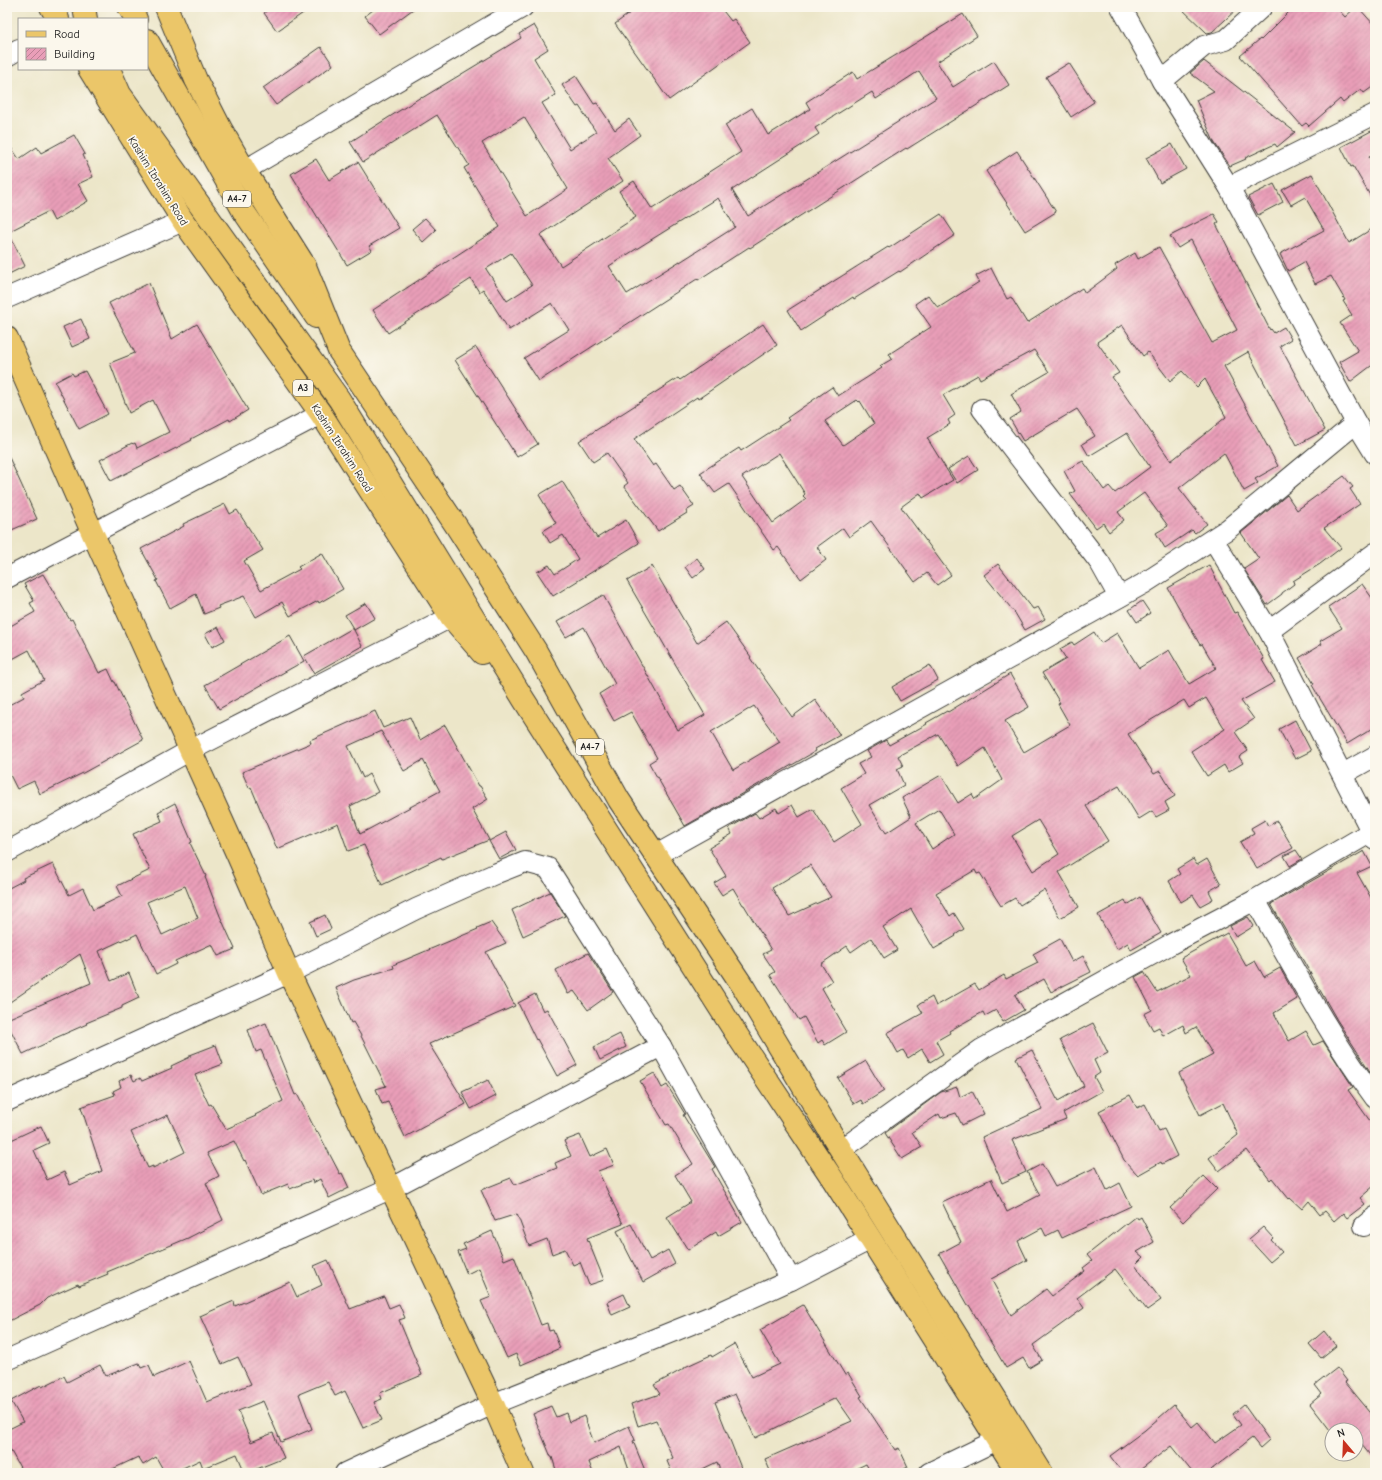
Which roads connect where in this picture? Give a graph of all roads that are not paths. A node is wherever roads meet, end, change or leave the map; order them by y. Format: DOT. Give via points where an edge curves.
graph roads {
  1 [pos="51,7"];
  2 [pos="129,7"];
  3 [pos="166,7"];
  4 [pos="523,7"];
  5 [pos="1121,7"];
  6 [pos="1262,7"];
  7 [pos="57,18"];
  8 [pos="135,18"];
  9 [pos="148,42"];
  10 [pos="18,50"];
  11 [pos="7,56"];
  12 [pos="90,70"];
  13 [pos="108,70"];
  14 [pos="1162,81"];
  15 [pos="1375,114"];
  16 [pos="246,171"];
  17 [pos="1229,187"];
  18 [pos="183,221"];
  19 [pos="7,298"];
  20 [pos="7,338"];
  21 [pos="339,351"];
  22 [pos="982,408"];
  23 [pos="322,414"];
  24 [pos="1356,423"];
  25 [pos="1375,454"];
  26 [pos="93,534"];
  27 [pos="1213,539"];
  28 [pos="1375,553"];
  29 [pos="7,578"];
  30 [pos="1119,597"];
  31 [pos="451,617"];
  32 [pos="1269,631"];
  33 [pos="524,700"];
  34 [pos="191,750"];
  35 [pos="1375,756"];
  36 [pos="1343,774"];
  37 [pos="1373,836"];
  38 [pos="7,852"];
  39 [pos="656,855"];
  40 [pos="1255,900"];
  41 [pos="289,973"];
  42 [pos="661,1046"];
  43 [pos="1375,1098"];
  44 [pos="7,1101"];
  45 [pos="841,1150"];
  46 [pos="392,1188"];
  47 [pos="871,1239"];
  48 [pos="791,1280"];
  49 [pos="7,1360"];
  50 [pos="493,1404"];
  51 [pos="997,1440"];
  52 [pos="345,1473"];
  53 [pos="523,1473"];
  54 [pos="929,1473"];
  55 [pos="1018,1473"];
  56 [pos="1042,1473"];
  1 -- 7 [label="main road"];
  2 -- 8 [label="main road"];
  3 -- 16 [label="main road, A4-7" via="196,80 221,130"];
  4 -- 16 [label="street"];
  5 -- 14 [label="street"];
  6 -- 14 [label="street" via="1226,40 1204,46"];
  9 -- 21 [label="main road, A4-7" via="244,212"];
  10 -- 11 [label="street"];
  12 -- 18 [label="main road, Kashim Ibrahim Road / A3"];
  13 -- 33 [label="main road, A4-7" via="120,94 339,399"];
  14 -- 17 [label="street"];
  15 -- 17 [label="street"];
  16 -- 21 [label="main road, A4-7" via="305,266"];
  17 -- 24 [label="street"];
  18 -- 19 [label="street"];
  18 -- 23 [label="main road, Kashim Ibrahim Road / A3"];
  20 -- 26 [label="main road"];
  21 -- 39 [label="main road, A4-7" via="455,524 536,651 619,800"];
  22 -- 30 [label="street" via="1100,563"];
  23 -- 26 [label="street"];
  23 -- 31 [label="main road, Kashim Ibrahim Road / A3"];
  24 -- 25 [label="street"];
  24 -- 27 [label="street"];
  26 -- 29 [label="street"];
  26 -- 34 [label="main road"];
  27 -- 30 [label="street"];
  27 -- 32 [label="street"];
  28 -- 32 [label="street"];
  30 -- 39 [label="street"];
  31 -- 33 [label="main road, Kashim Ibrahim Road / A3"];
  31 -- 34 [label="street"];
  32 -- 36 [label="street"];
  33 -- 47 [label="main road, A4-7" via="739,1038"];
  34 -- 38 [label="street"];
  34 -- 41 [label="main road"];
  35 -- 36 [label="street"];
  36 -- 37 [label="street"];
  37 -- 40 [label="street"];
  39 -- 45 [label="main road, A4-7" via="744,988"];
  40 -- 43 [label="street" via="1323,1021"];
  40 -- 45 [label="street" via="982,1049"];
  41 -- 42 [label="street" via="416,909 525,862 548,868"];
  41 -- 44 [label="street"];
  41 -- 46 [label="main road"];
  42 -- 46 [label="street"];
  42 -- 48 [label="street"];
  45 -- 56 [label="main road, A4-7"];
  46 -- 49 [label="street"];
  46 -- 50 [label="main road"];
  47 -- 48 [label="street"];
  47 -- 51 [label="main road, A4-7"];
  48 -- 50 [label="street"];
  50 -- 52 [label="street"];
  50 -- 53 [label="main road"];
  51 -- 54 [label="street"];
  51 -- 55 [label="main road, A4-7"];
}
